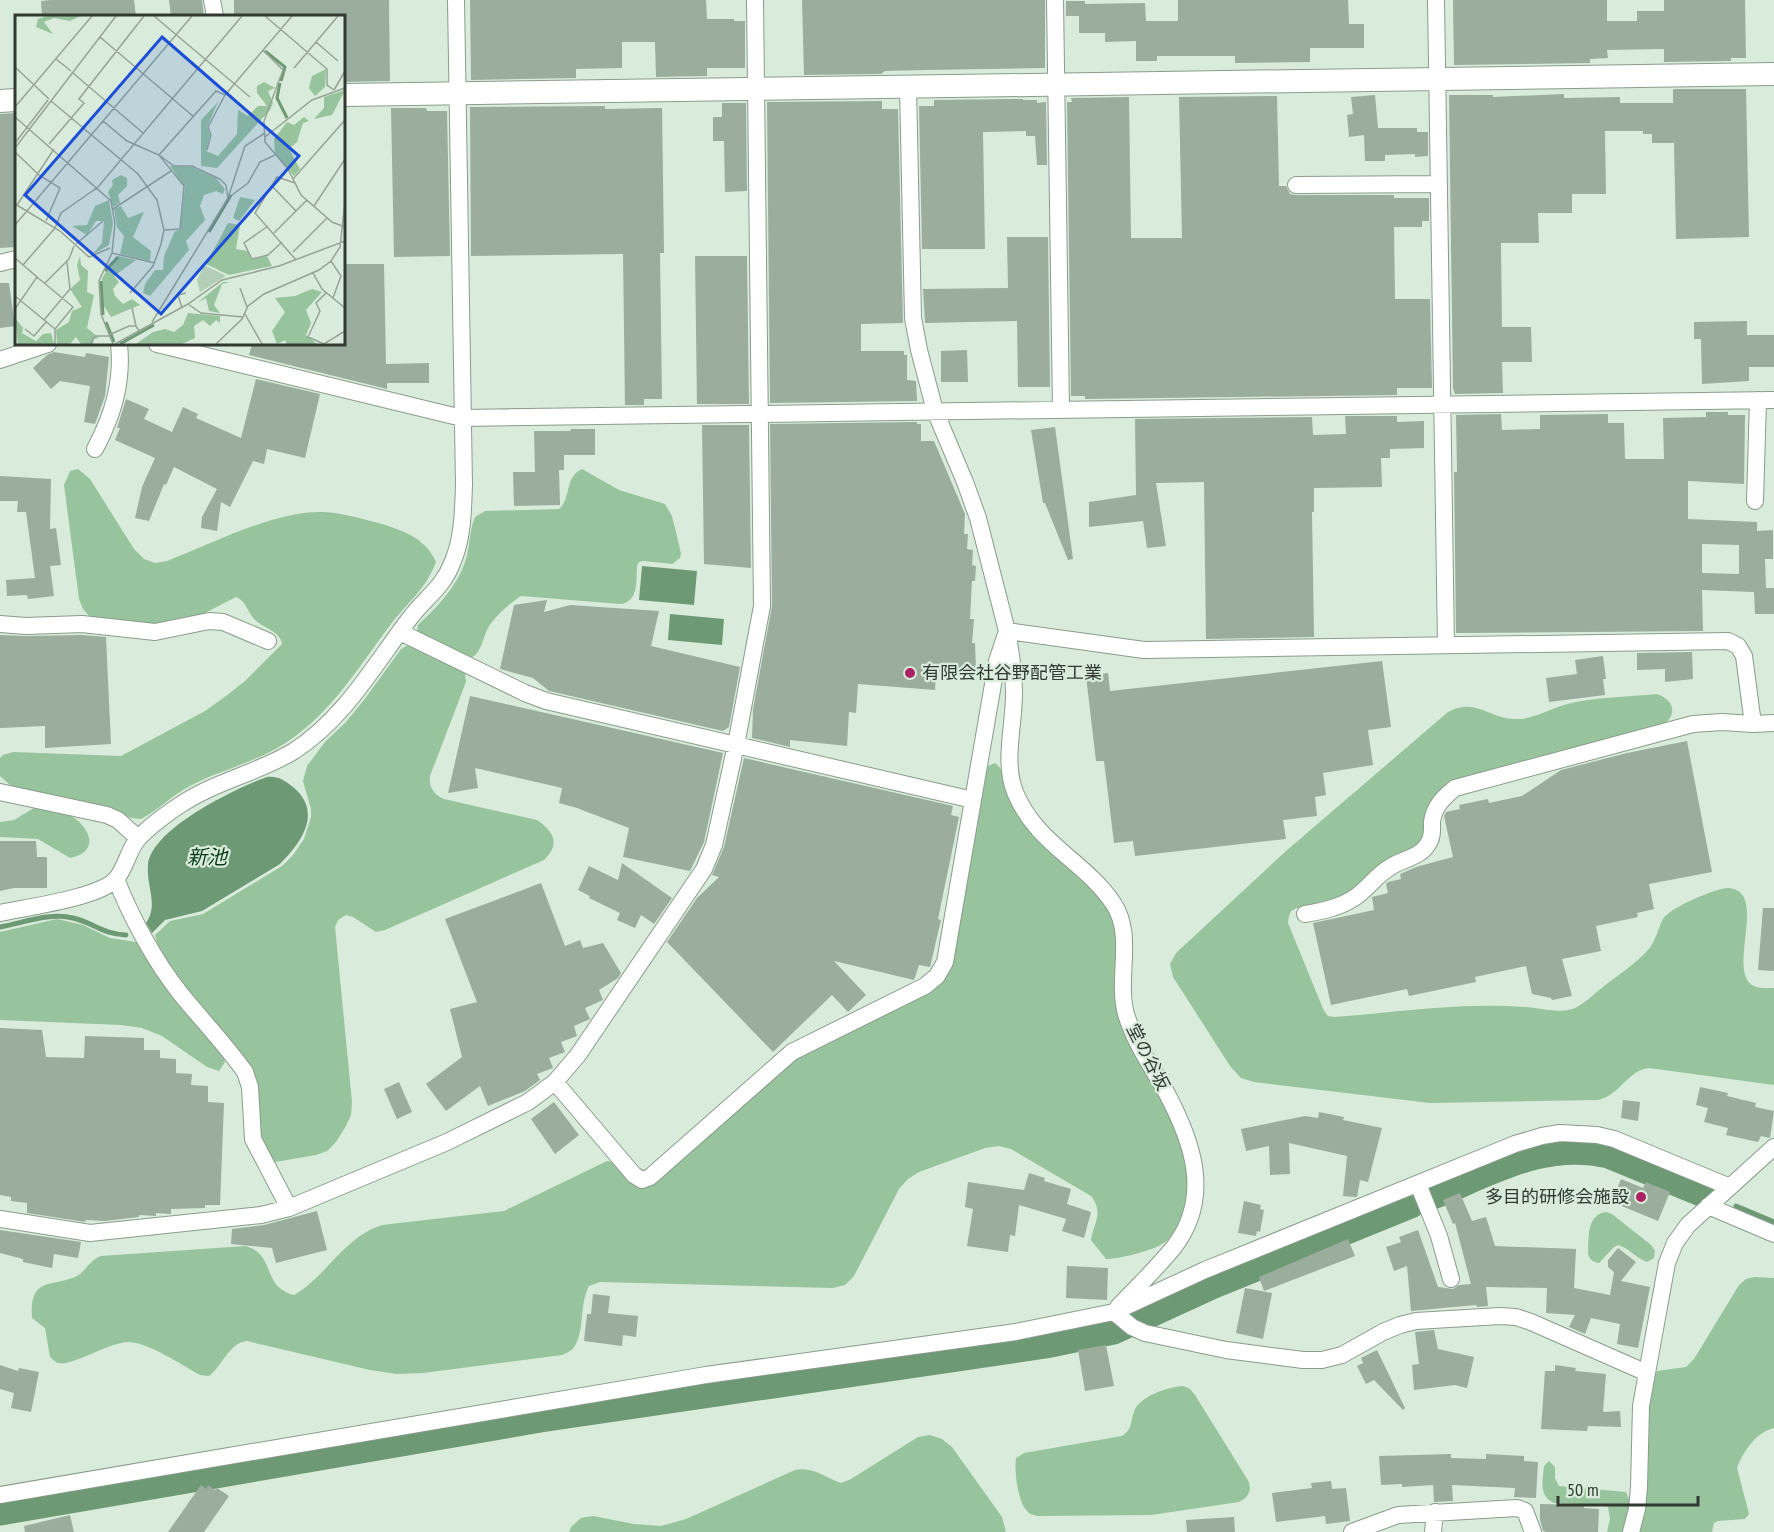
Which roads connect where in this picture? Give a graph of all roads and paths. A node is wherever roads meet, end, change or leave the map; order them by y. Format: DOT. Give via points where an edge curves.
graph roads {
  1 [pos="212,0"];
  2 [pos="456,0"];
  3 [pos="755,0"];
  4 [pos="1055,0"];
  5 [pos="1436,0"];
  6 [pos="215,15"];
  7 [pos="1774,74"];
  8 [pos="1437,79"];
  9 [pos="1056,84"];
  10 [pos="908,87"];
  11 [pos="756,89"];
  12 [pos="457,93"];
  13 [pos="345,95"];
  14 [pos="1439,184"];
  15 [pos="1296,185"];
  16 [pos="15,259"];
  17 [pos="0,263"];
  18 [pos="45,345"];
  19 [pos="119,345"];
  20 [pos="162,345"];
  21 [pos="0,360"];
  22 [pos="1766,400"];
  23 [pos="1442,404"];
  24 [pos="1061,410"];
  25 [pos="935,411"];
  26 [pos="760,413"];
  27 [pos="462,418"];
  28 [pos="95,449"];
  29 [pos="1755,501"];
  30 [pos="0,624"];
  31 [pos="1007,631"];
  32 [pos="400,632"];
  33 [pos="268,641"];
  34 [pos="1446,645"];
  35 [pos="1774,723"];
  36 [pos="1753,724"];
  37 [pos="736,746"];
  38 [pos="0,792"];
  39 [pos="973,800"];
  40 [pos="138,838"];
  41 [pos="116,879"];
  42 [pos="0,913"];
  43 [pos="1305,914"];
  44 [pos="555,1082"];
  45 [pos="1774,1147"];
  46 [pos="1418,1184"];
  47 [pos="1730,1186"];
  48 [pos="1708,1206"];
  49 [pos="289,1208"];
  50 [pos="0,1219"];
  51 [pos="1774,1234"];
  52 [pos="1451,1279"];
  53 [pos="1122,1318"];
  54 [pos="1647,1373"];
  55 [pos="0,1495"];
  56 [pos="1435,1512"];
  57 [pos="1352,1532"];
  58 [pos="1433,1532"];
  59 [pos="1533,1532"];
  60 [pos="1631,1532"];
  1 -- 6 [label="street"];
  2 -- 12 [label="street"];
  3 -- 11 [label="street"];
  4 -- 9 [label="street"];
  5 -- 8 [label="street"];
  7 -- 8 [label="street"];
  8 -- 9 [label="street"];
  8 -- 14 [label="street"];
  9 -- 10 [label="street"];
  9 -- 24 [label="street"];
  10 -- 11 [label="street"];
  10 -- 25 [label="street, 堂の谷坂" via="913,318"];
  11 -- 12 [label="street"];
  11 -- 26 [label="street"];
  12 -- 13 [label="street"];
  12 -- 27 [label="street"];
  14 -- 15 [label="street"];
  14 -- 23 [label="street"];
  16 -- 17 [label="street"];
  18 -- 21 [label="street"];
  19 -- 28 [label="street" via="118,390"];
  20 -- 27 [label="street"];
  22 -- 23 [label="street"];
  22 -- 29 [label="street"];
  23 -- 24 [label="street"];
  23 -- 34 [label="street"];
  24 -- 25 [label="street"];
  25 -- 26 [label="street"];
  25 -- 31 [label="street, 堂の谷坂" via="978,518"];
  26 -- 27 [label="street"];
  26 -- 37 [label="street" via="762,606"];
  27 -- 32 [label="street" via="462,518 454,559 445,579"];
  30 -- 33 [label="street" via="82,624 155,632 216,622"];
  31 -- 34 [label="street" via="1144,650"];
  31 -- 39 [label="street" via="997,661"];
  31 -- 53 [label="street, 堂の谷坂" via="1013,667 1010,768 1014,790 1037,829 1114,904 1122,922 1121,987 1126,1014 1180,1118 1193,1156 1195,1194 1184,1230"];
  32 -- 37 [label="street" via="546,701"];
  32 -- 40 [label="street" via="338,715 318,733 271,764 192,797"];
  34 -- 36 [label="street" via="1728,641 1738,646 1744,656"];
  35 -- 36 [label="street"];
  36 -- 43 [label="street" via="1693,724 1455,788 1436,807 1432,834 1421,853 1387,869 1346,903"];
  37 -- 39 [label="street"];
  37 -- 44 [label="street" via="714,844 704,869 578,1056"];
  38 -- 40 [label="street" via="107,814"];
  39 -- 44 [label="street" via="945,962 938,976 792,1052 650,1178 634,1176"];
  40 -- 41 [label="street"];
  41 -- 42 [label="street" via="77,897"];
  41 -- 49 [label="street" via="165,971 245,1072 250,1087 253,1139"];
  44 -- 49 [label="street" via="528,1102 447,1142"];
  45 -- 47 [label="street"];
  46 -- 47 [label="street" via="1515,1144 1542,1136 1579,1133 1614,1139"];
  46 -- 52 [label="street"];
  46 -- 53 [label="street" via="1205,1270"];
  47 -- 48 [label="street"];
  48 -- 51 [label="street"];
  48 -- 54 [label="street" via="1675,1243 1667,1263"];
  49 -- 50 [label="street" via="261,1215 90,1233"];
  53 -- 54 [label="street" via="1145,1333 1226,1350 1322,1360 1400,1325 1516,1317"];
  53 -- 55 [label="street" via="706,1376"];
  54 -- 60 [label="street" via="1641,1406 1638,1498"];
  56 -- 57 [label="street" via="1398,1515"];
  56 -- 58 [label="street"];
  56 -- 59 [label="street" via="1517,1508 1525,1511"];
}
